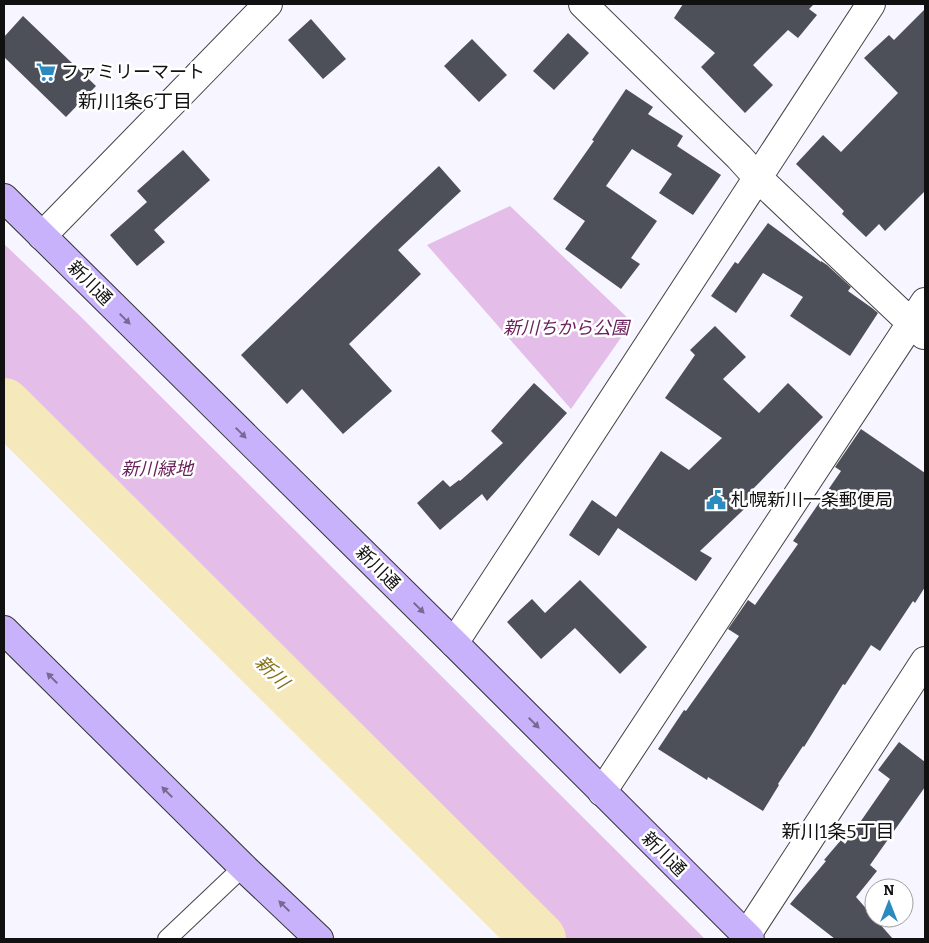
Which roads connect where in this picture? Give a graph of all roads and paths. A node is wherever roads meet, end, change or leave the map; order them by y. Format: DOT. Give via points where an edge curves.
graph roads {
  1 [pos="268,4"];
  2 [pos="871,4"];
  3 [pos="593,7"];
  4 [pos="758,178"];
  5 [pos="4,198"];
  6 [pos="42,236"];
  7 [pos="921,320"];
  8 [pos="4,630"];
  9 [pos="454,643"];
  10 [pos="925,661"];
  11 [pos="602,792"];
  12 [pos="243,867"];
  13 [pos="748,938"];
  14 [pos="167,939"];
  15 [pos="319,939"];
  1 -- 6 [label="street"];
  2 -- 4 [label="street"];
  3 -- 4 [label="street"];
  4 -- 7 [label="street"];
  4 -- 9 [label="street"];
  5 -- 6 [label="street, 新川通"];
  6 -- 9 [label="street, 新川通, one-way"];
  7 -- 11 [label="street"];
  12 -- 8 [label="street, one-way"];
  9 -- 11 [label="street, 新川通, one-way"];
  10 -- 13 [label="street"];
  11 -- 13 [label="street, 新川通"];
  12 -- 14 [label="lane"];
  15 -- 12 [label="street, one-way"];
}
